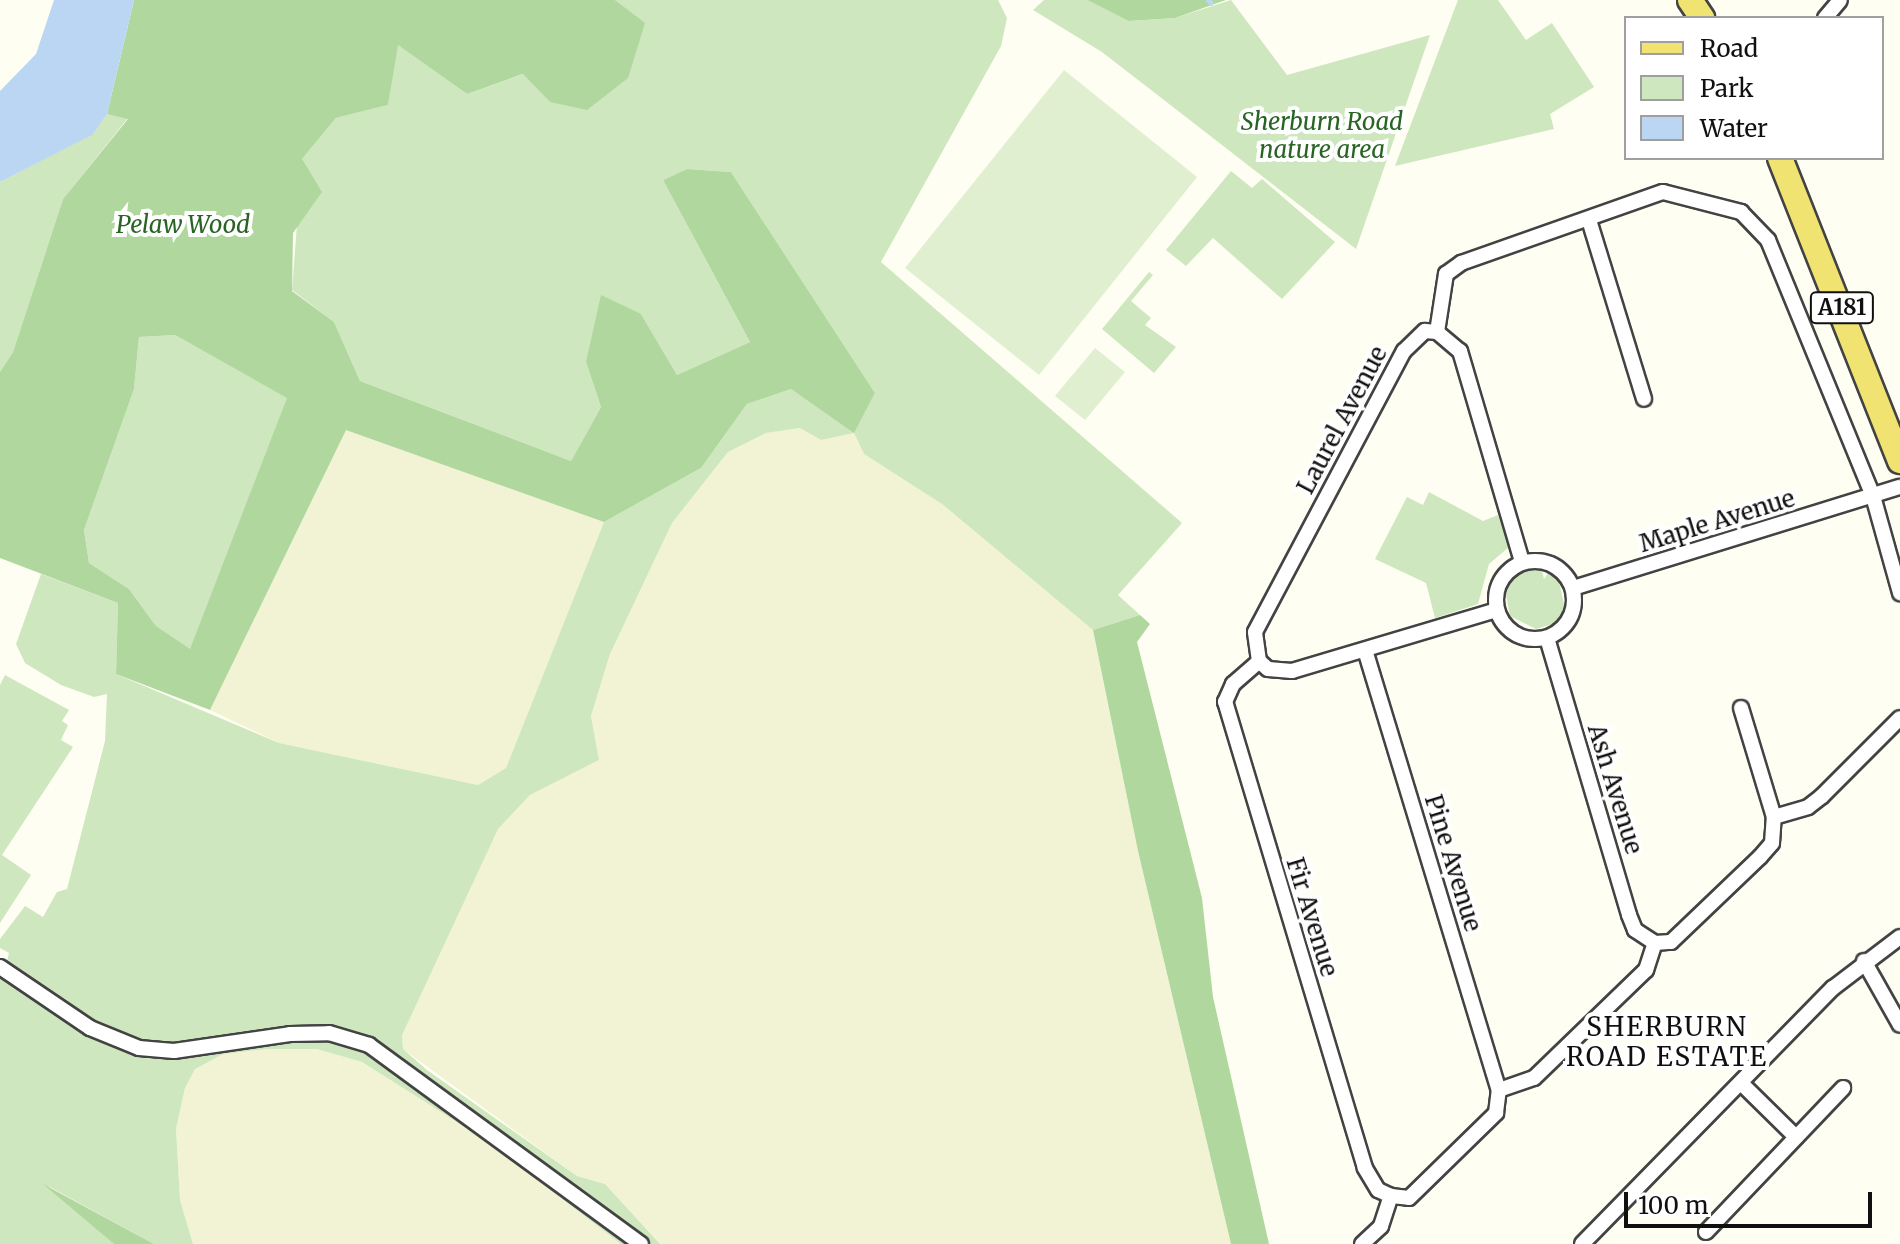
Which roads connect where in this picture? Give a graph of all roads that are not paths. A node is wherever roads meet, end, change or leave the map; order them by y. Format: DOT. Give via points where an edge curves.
graph roads {
  1 [pos="1840,0"];
  2 [pos="1827,16"];
  3 [pos="1781,160"];
  4 [pos="1589,220"];
  5 [pos="1437,332"];
  6 [pos="1644,399"];
  7 [pos="1896,436"];
  8 [pos="1900,461"];
  9 [pos="1900,487"];
  10 [pos="1873,496"];
  11 [pos="1522,562"];
  12 [pos="1573,588"];
  13 [pos="1900,593"];
  14 [pos="1496,610"];
  15 [pos="1547,638"];
  16 [pos="1365,650"];
  17 [pos="1256,656"];
  18 [pos="1741,708"];
  19 [pos="1900,718"];
  20 [pos="1774,817"];
  21 [pos="1900,937"];
  22 [pos="1655,943"];
  23 [pos="1864,961"];
  24 [pos="0,967"];
  25 [pos="1900,1025"];
  26 [pos="1741,1083"];
  27 [pos="1843,1088"];
  28 [pos="1499,1090"];
  29 [pos="1796,1137"];
  30 [pos="1391,1196"];
  31 [pos="1706,1232"];
  32 [pos="1591,1241"];
  33 [pos="641,1244"];
  34 [pos="1362,1244"];
  1 -- 2 [label="street"];
  3 -- 7 [label="main road, A181"];
  4 -- 5 [label="street" via="1461,263 1446,274"];
  4 -- 6 [label="street"];
  4 -- 10 [label="street" via="1673,192 1741,212 1768,240"];
  5 -- 11 [label="street" via="1460,351"];
  5 -- 17 [label="street, Laurel Avenue" via="1425,331 1404,351 1255,632"];
  7 -- 8 [label="main road, A181"];
  9 -- 10 [label="street, Maple Avenue"];
  10 -- 12 [label="street, Maple Avenue"];
  10 -- 13 [label="street"];
  11 -- 12 [label="street" via="1552,564"];
  11 -- 14 [label="street" via="1501,580"];
  12 -- 15 [label="street" via="1572,614"];
  14 -- 15 [label="street" via="1516,635"];
  14 -- 16 [label="street"];
  15 -- 22 [label="street, Ash Avenue" via="1629,915 1635,930"];
  16 -- 17 [label="street" via="1292,671 1268,669"];
  16 -- 28 [label="street, Pine Avenue"];
  17 -- 30 [label="street, Fir Avenue" via="1226,694 1227,713 1365,1168 1378,1190"];
  18 -- 20 [label="street"];
  19 -- 20 [label="street" via="1808,807"];
  20 -- 22 [label="street" via="1772,843 1760,857 1671,942"];
  21 -- 23 [label="street"];
  22 -- 28 [label="street" via="1646,970 1534,1078"];
  23 -- 25 [label="street"];
  23 -- 26 [label="street"];
  24 -- 33 [label="street" via="90,1028 139,1048 174,1051 329,1033 369,1045"];
  26 -- 29 [label="street"];
  26 -- 32 [label="street"];
  27 -- 29 [label="street"];
  28 -- 30 [label="street" via="1496,1113 1409,1198"];
  29 -- 31 [label="street"];
  30 -- 34 [label="street" via="1381,1226"];
}
